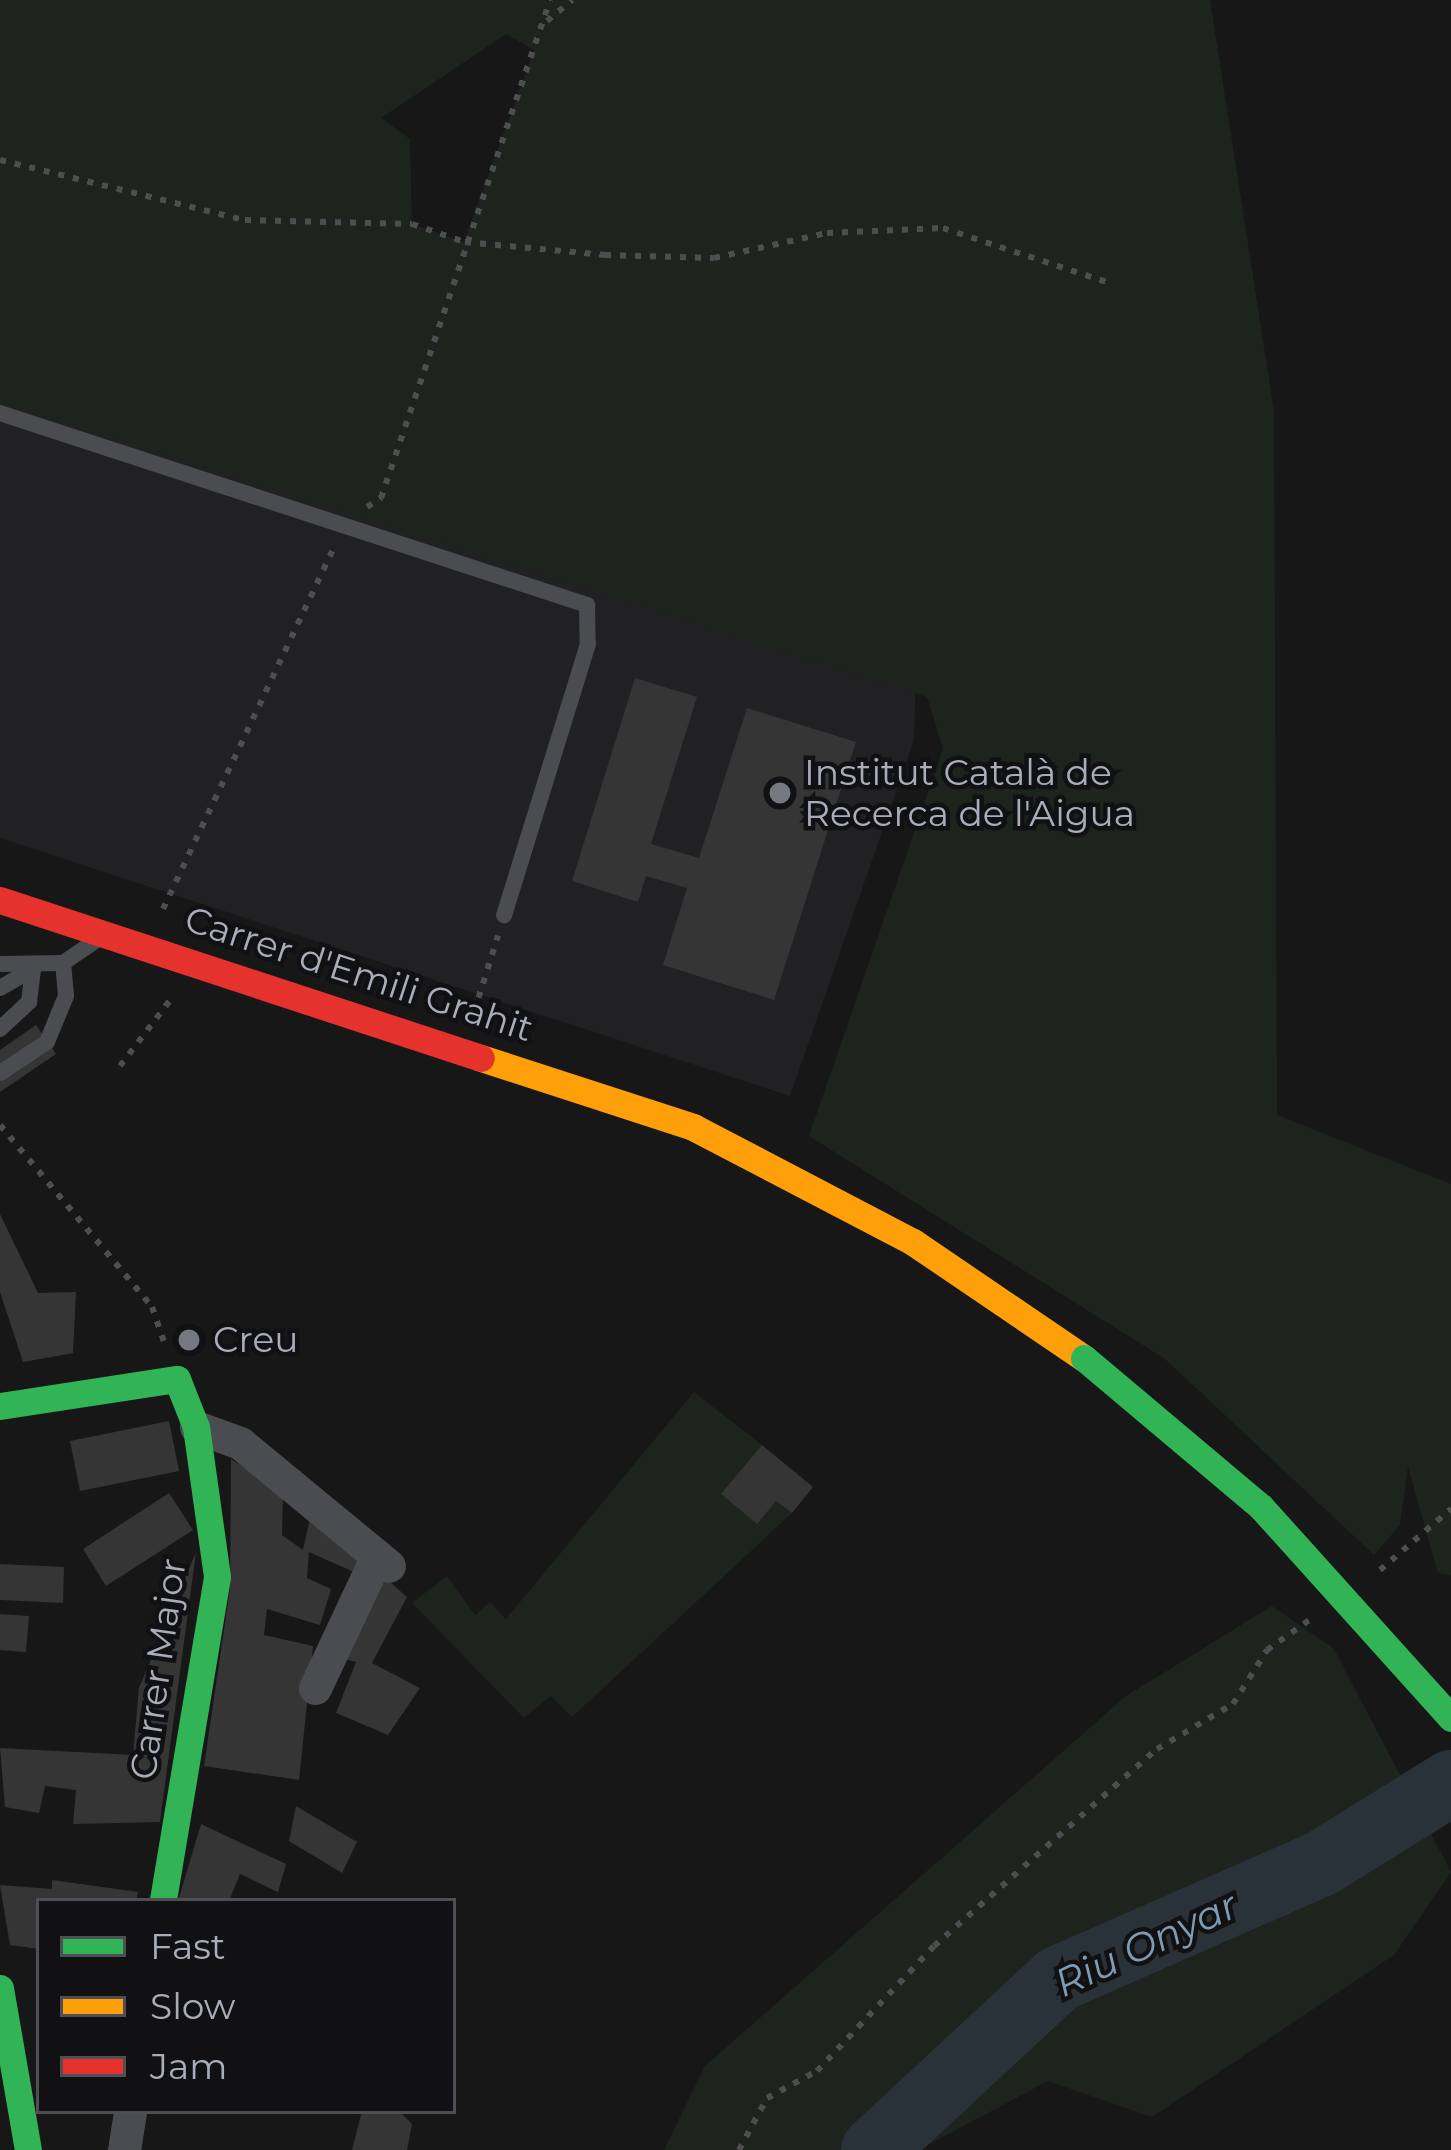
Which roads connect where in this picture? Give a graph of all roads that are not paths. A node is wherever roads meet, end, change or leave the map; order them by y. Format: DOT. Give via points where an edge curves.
graph roads {
  1 [pos="0,413"];
  2 [pos="0,900"];
  3 [pos="504,915"];
  4 [pos="106,933"];
  5 [pos="63,963"];
  6 [pos="0,964"];
  7 [pos="33,969"];
  8 [pos="0,988"];
  9 [pos="0,1029"];
  10 [pos="0,1073"];
  11 [pos="0,1406"];
  12 [pos="196,1427"];
  13 [pos="315,1688"];
  14 [pos="1451,1718"];
  15 [pos="164,1898"];
  16 [pos="0,1988"];
  17 [pos="130,2114"];
  18 [pos="28,2150"];
  19 [pos="124,2150"];
  1 -- 3 [label="lane" via="556,589 592,616"];
  2 -- 4 [label="main road, Carrer d'Emili Grahit"];
  4 -- 5 [label="lane"];
  4 -- 14 [label="main road, Carrer d'Emili Grahit, bridge" via="693,1127 913,1242 1084,1358 1262,1508 1366,1610"];
  5 -- 7 [label="lane"];
  5 -- 10 [label="lane" via="66,996 47,1042"];
  6 -- 7 [label="lane"];
  7 -- 8 [label="lane"];
  7 -- 9 [label="lane" via="29,1002"];
  11 -- 12 [label="main road, Carrer Major" via="176,1379"];
  12 -- 13 [label="street" via="240,1443 383,1561"];
  12 -- 15 [label="main road, Carrer Major" via="217,1577"];
  16 -- 18 [label="main road"];
  17 -- 19 [label="street"];
}
